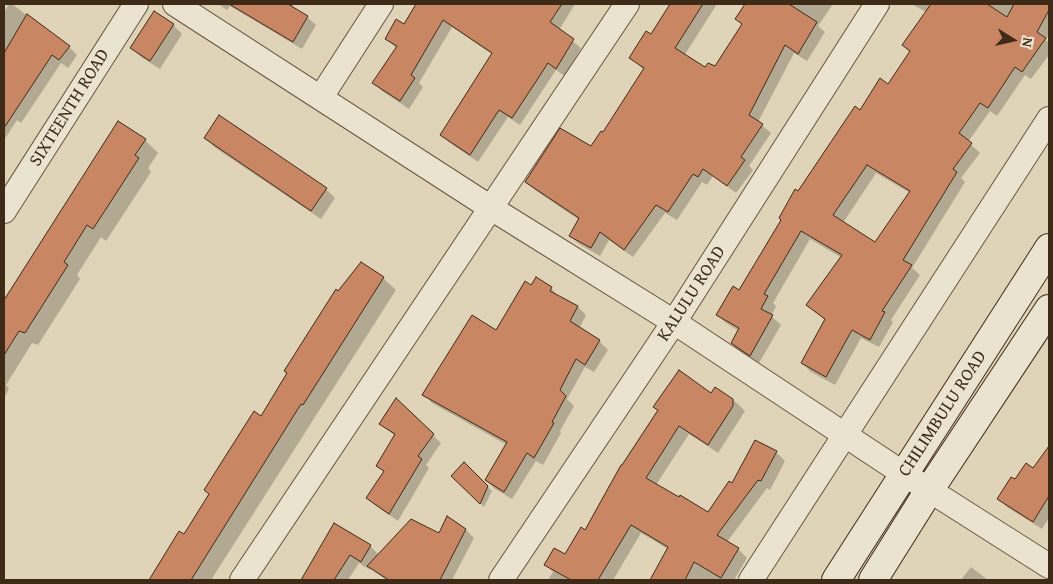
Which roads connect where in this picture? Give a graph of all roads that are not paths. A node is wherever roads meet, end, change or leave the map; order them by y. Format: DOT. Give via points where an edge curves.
graph roads {
  1 [pos="136,4"];
  2 [pos="175,4"];
  3 [pos="381,4"];
  4 [pos="627,4"];
  5 [pos="877,4"];
  6 [pos="321,97"];
  7 [pos="1049,119"];
  8 [pos="491,208"];
  9 [pos="4,211"];
  10 [pos="1049,248"];
  11 [pos="1049,309"];
  12 [pos="674,322"];
  13 [pos="845,435"];
  14 [pos="904,474"];
  15 [pos="930,489"];
  16 [pos="1049,566"];
  17 [pos="242,580"];
  18 [pos="501,580"];
  19 [pos="751,580"];
  20 [pos="836,580"];
  21 [pos="872,580"];
  1 -- 9 [label="street, SIXTEENTH ROAD"];
  2 -- 6 [label="street"];
  3 -- 6 [label="street"];
  4 -- 8 [label="street"];
  5 -- 12 [label="street, KALULU ROAD"];
  6 -- 8 [label="street"];
  7 -- 13 [label="street"];
  8 -- 12 [label="street"];
  8 -- 17 [label="street"];
  10 -- 14 [label="main road, CHILIMBULU ROAD"];
  11 -- 15 [label="main road, CHILIMBULU ROAD"];
  12 -- 13 [label="street"];
  12 -- 18 [label="street, KALULU ROAD"];
  13 -- 14 [label="street"];
  13 -- 19 [label="street"];
  14 -- 15 [label="street"];
  14 -- 20 [label="main road, CHILIMBULU ROAD"];
  15 -- 16 [label="street"];
  15 -- 21 [label="main road, CHILIMBULU ROAD"];
}
